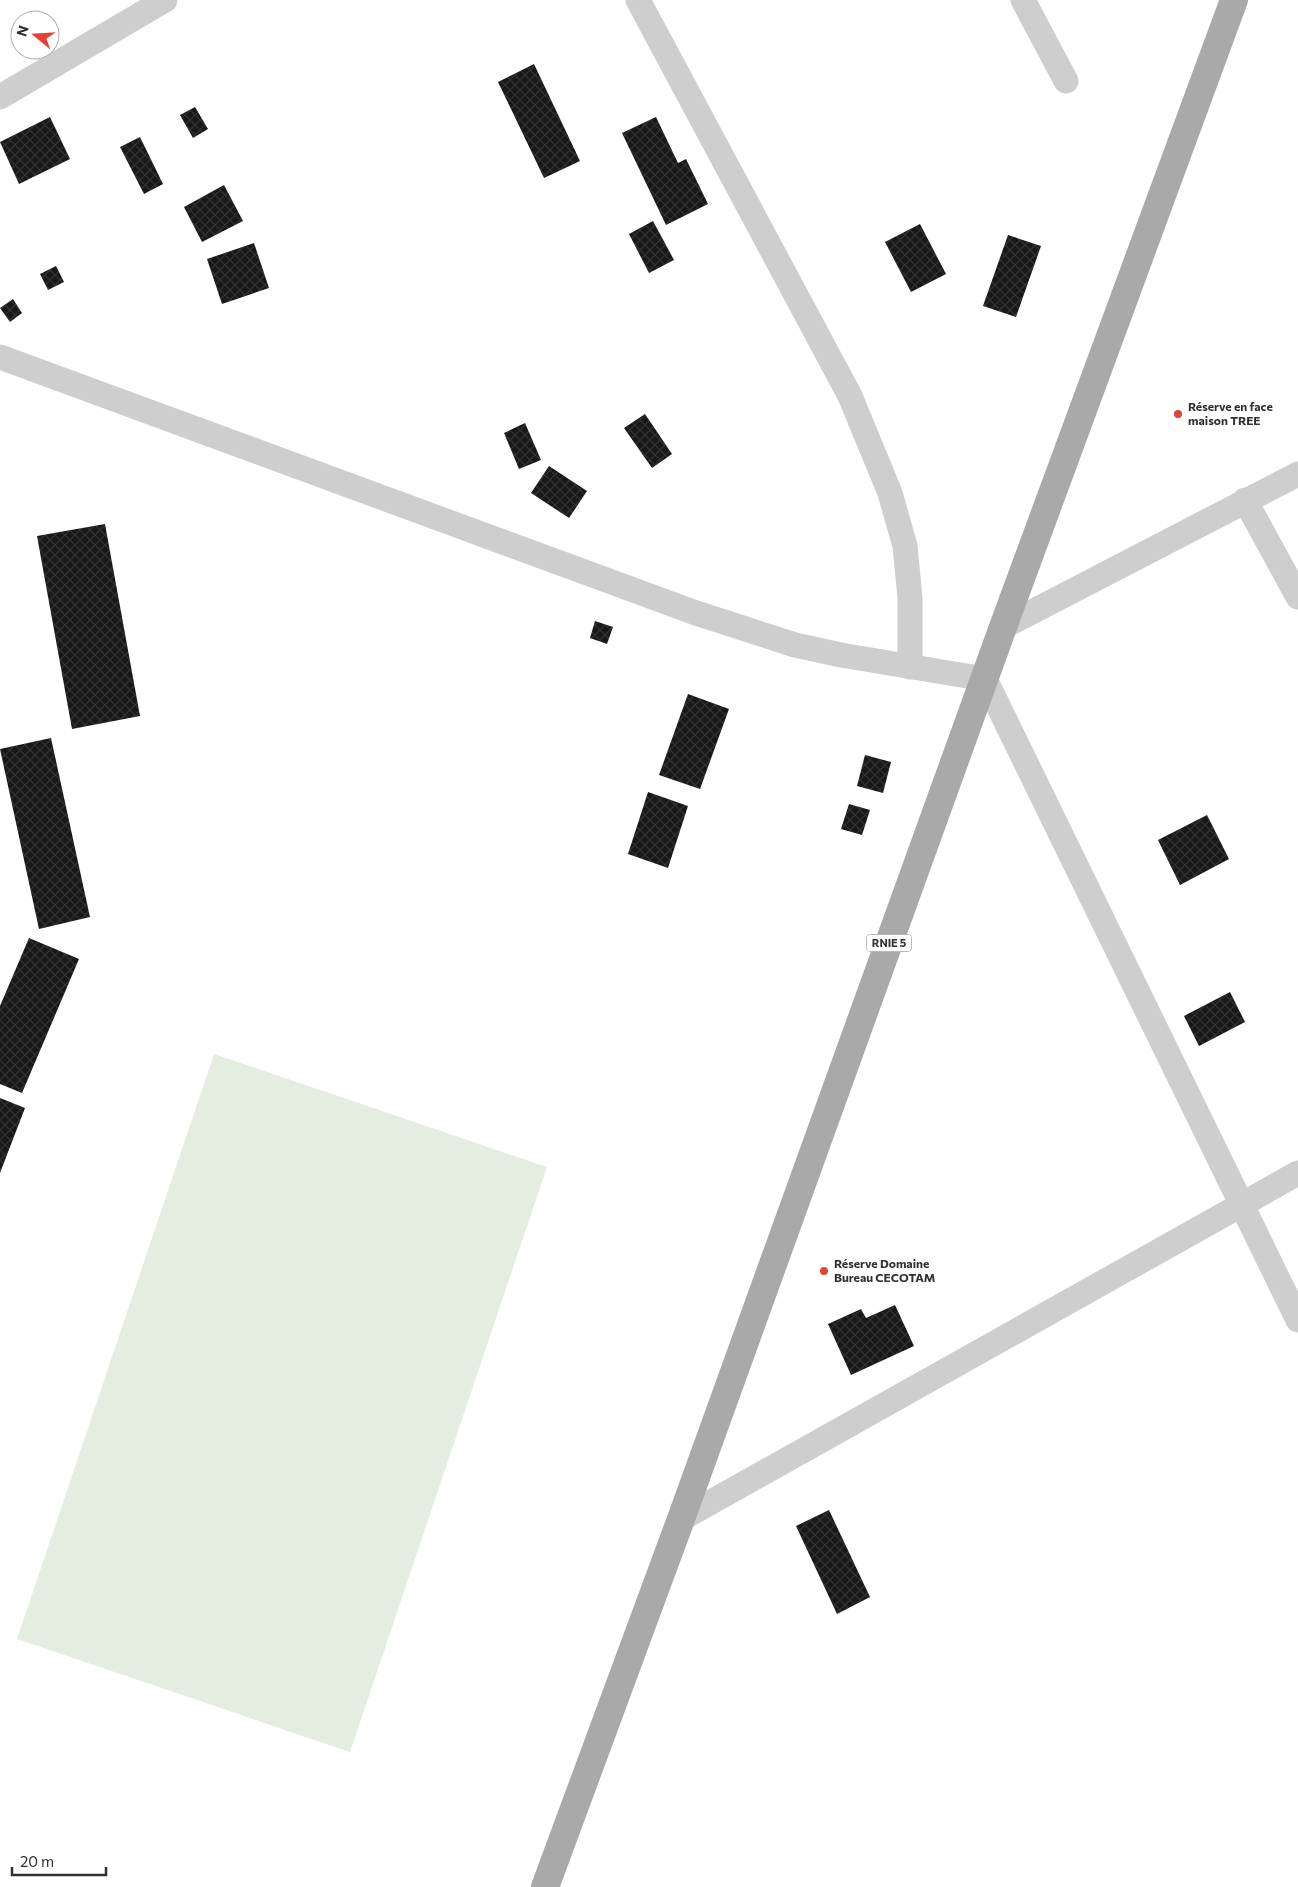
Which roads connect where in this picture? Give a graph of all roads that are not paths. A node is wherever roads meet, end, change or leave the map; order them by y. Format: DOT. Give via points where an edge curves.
graph roads {
  1 [pos="165,0"];
  2 [pos="638,0"];
  3 [pos="1023,0"];
  4 [pos="1234,0"];
  5 [pos="1066,81"];
  6 [pos="0,97"];
  7 [pos="0,357"];
  8 [pos="1298,474"];
  9 [pos="1245,500"];
  10 [pos="1298,597"];
  11 [pos="1003,627"];
  12 [pos="910,667"];
  13 [pos="985,678"];
  14 [pos="1298,1173"];
  15 [pos="1242,1205"];
  16 [pos="1298,1320"];
  17 [pos="681,1519"];
  18 [pos="545,1887"];
  1 -- 6 [label="street"];
  2 -- 12 [label="street" via="850,396 890,493 905,546 910,598"];
  3 -- 5 [label="street"];
  4 -- 11 [label="main road, RNIE 5"];
  7 -- 12 [label="street" via="696,613 795,645"];
  8 -- 9 [label="street"];
  9 -- 10 [label="street"];
  9 -- 11 [label="street"];
  11 -- 13 [label="main road, RNIE 5"];
  12 -- 13 [label="street"];
  13 -- 15 [label="street"];
  13 -- 17 [label="main road, RNIE 5"];
  14 -- 15 [label="street"];
  15 -- 16 [label="street"];
  15 -- 17 [label="street"];
  17 -- 18 [label="main road, RNIE 5"];
}
